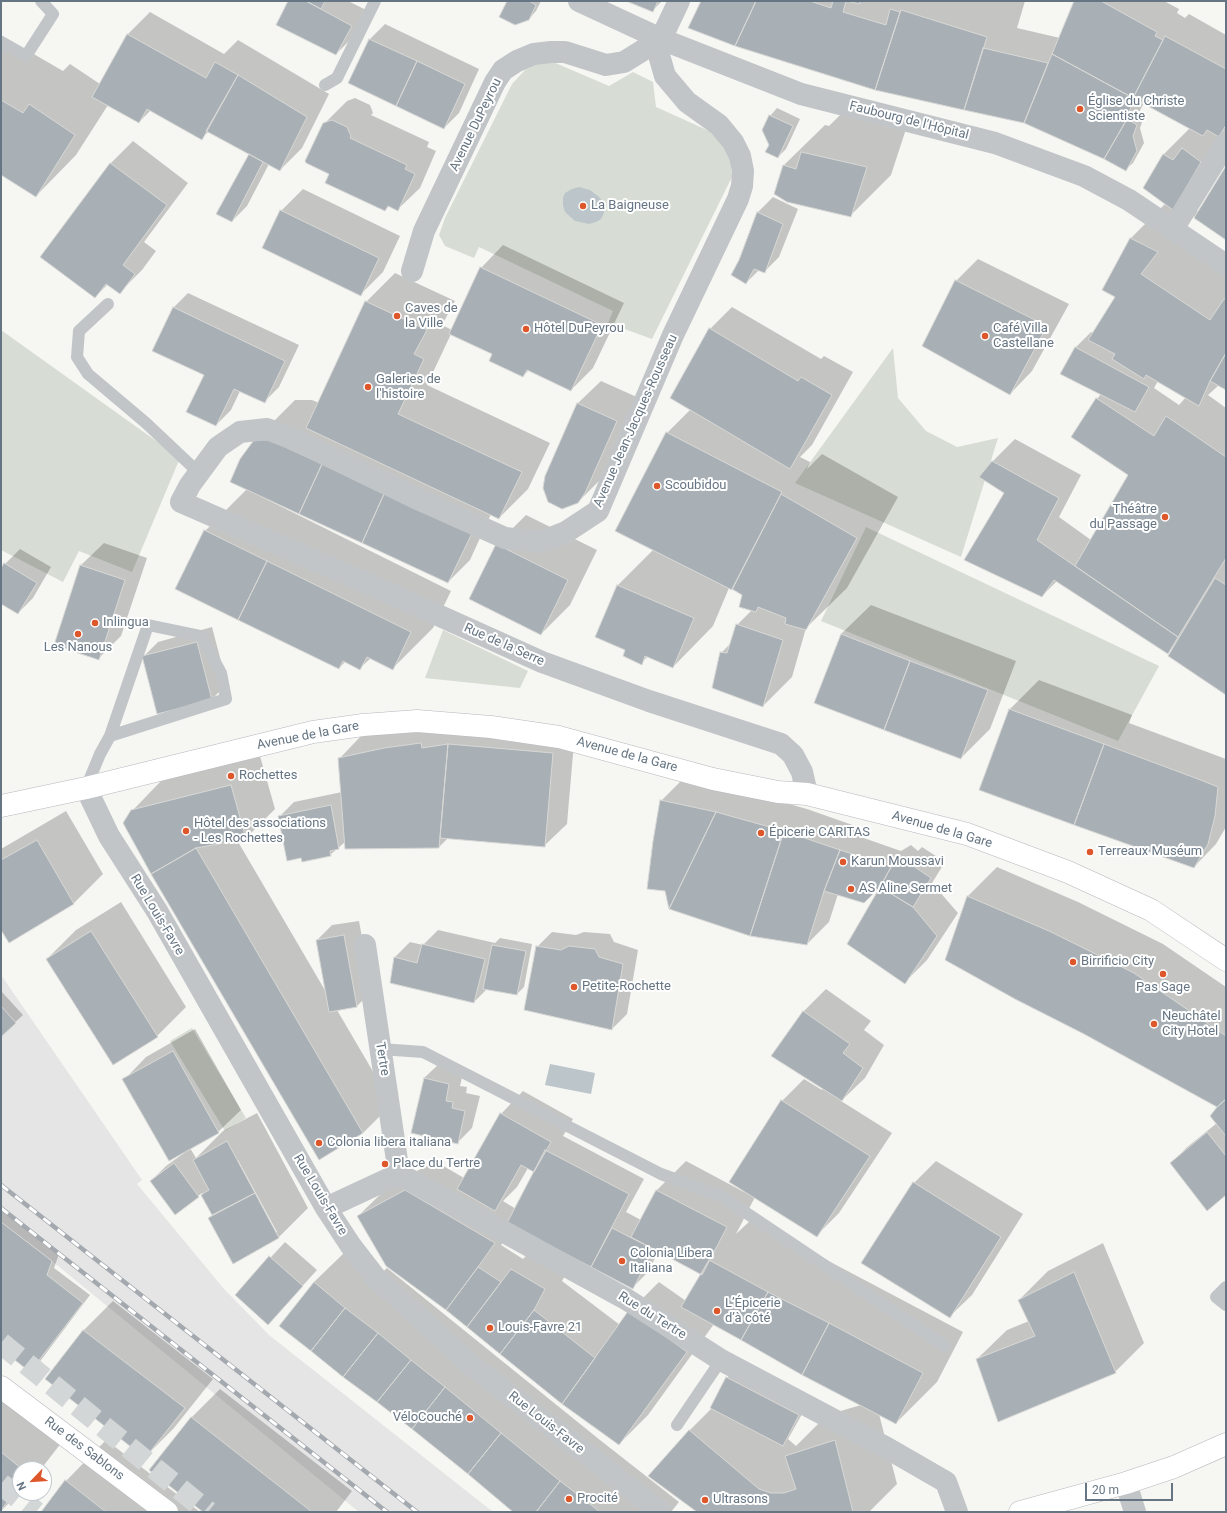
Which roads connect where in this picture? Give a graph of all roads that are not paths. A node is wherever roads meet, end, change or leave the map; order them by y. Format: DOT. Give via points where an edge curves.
graph roads {
  1 [pos="41,1"];
  2 [pos="375,1"];
  3 [pos="679,1"];
  4 [pos="593,4"];
  5 [pos="661,39"];
  6 [pos="1,42"];
  7 [pos="325,85"];
  8 [pos="1226,142"];
  9 [pos="1173,229"];
  10 [pos="1226,265"];
  11 [pos="412,271"];
  12 [pos="108,304"];
  13 [pos="199,473"];
  14 [pos="181,502"];
  15 [pos="110,736"];
  16 [pos="86,788"];
  17 [pos="807,794"];
  18 [pos="1,806"];
  19 [pos="365,945"];
  20 [pos="1226,960"];
  21 [pos="380,1049"];
  22 [pos="399,1174"];
  23 [pos="326,1208"];
  24 [pos="1226,1287"];
  25 [pos="1226,1305"];
  26 [pos="945,1346"];
  27 [pos="721,1360"];
  28 [pos="1,1386"];
  29 [pos="677,1425"];
  30 [pos="1226,1444"];
  31 [pos="1126,1484"];
  32 [pos="167,1512"];
  33 [pos="661,1512"];
  34 [pos="957,1512"];
  35 [pos="1020,1512"];
  36 [pos="1136,1512"];
  1 -- 6 [label="lane" via="53,14 26,56"];
  2 -- 7 [label="lane" via="337,78"];
  3 -- 5 [label="street"];
  4 -- 5 [label="street, Faubourg de l'Hôpital"];
  5 -- 9 [label="street, Faubourg de l'Hôpital" via="801,94 995,143 1062,167 1129,200"];
  5 -- 11 [label="street, Avenue DuPeyrou" via="624,62 606,65 565,52 551,52 534,54 516,61 503,70 424,230"];
  5 -- 13 [label="street, Avenue Jean-Jacques-Rousseau" via="659,55 665,76 687,102 719,125 733,142 740,156 742,186 598,511 566,532 541,542 505,538 296,440 267,429 240,432 229,439 218,447"];
  8 -- 9 [label="street"];
  9 -- 10 [label="street, Faubourg de l'Hôpital"];
  12 -- 13 [label="lane" via="79,331 77,357 88,374 146,423"];
  13 -- 14 [label="street, Avenue Jean-Jacques-Rousseau"];
  14 -- 17 [label="street, Rue de la Serre" via="542,662 649,701 781,744 793,755 802,772"];
  15 -- 15 [label="lane" via="148,625 201,636 221,673 226,699"];
  15 -- 16 [label="lane"];
  16 -- 17 [label="main road, Avenue de la Gare" via="313,732 417,721 491,727 559,737 713,779 778,792"];
  16 -- 18 [label="main road, Avenue de la Gare"];
  16 -- 23 [label="street, Rue Louis-Favre" via="109,836 156,911"];
  17 -- 20 [label="main road, Avenue de la Gare" via="967,834 1068,872 1151,910"];
  19 -- 21 [label="street, Tertre"];
  21 -- 22 [label="street, Tertre"];
  21 -- 26 [label="lane" via="423,1052 661,1174 721,1196"];
  22 -- 23 [label="street"];
  22 -- 27 [label="street, Rue du Tertre" via="626,1299"];
  23 -- 33 [label="street, Rue Louis-Favre" via="351,1246 376,1277 469,1363"];
  24 -- 25 [label="lane" via="1216,1297"];
  27 -- 29 [label="lane"];
  27 -- 34 [label="street, Rue du Tertre" via="888,1448 946,1482"];
  28 -- 32 [label="main road, Rue des Sablons"];
  30 -- 31 [label="main road" via="1174,1467"];
  31 -- 35 [label="main road"];
  31 -- 36 [label="street"];
}
